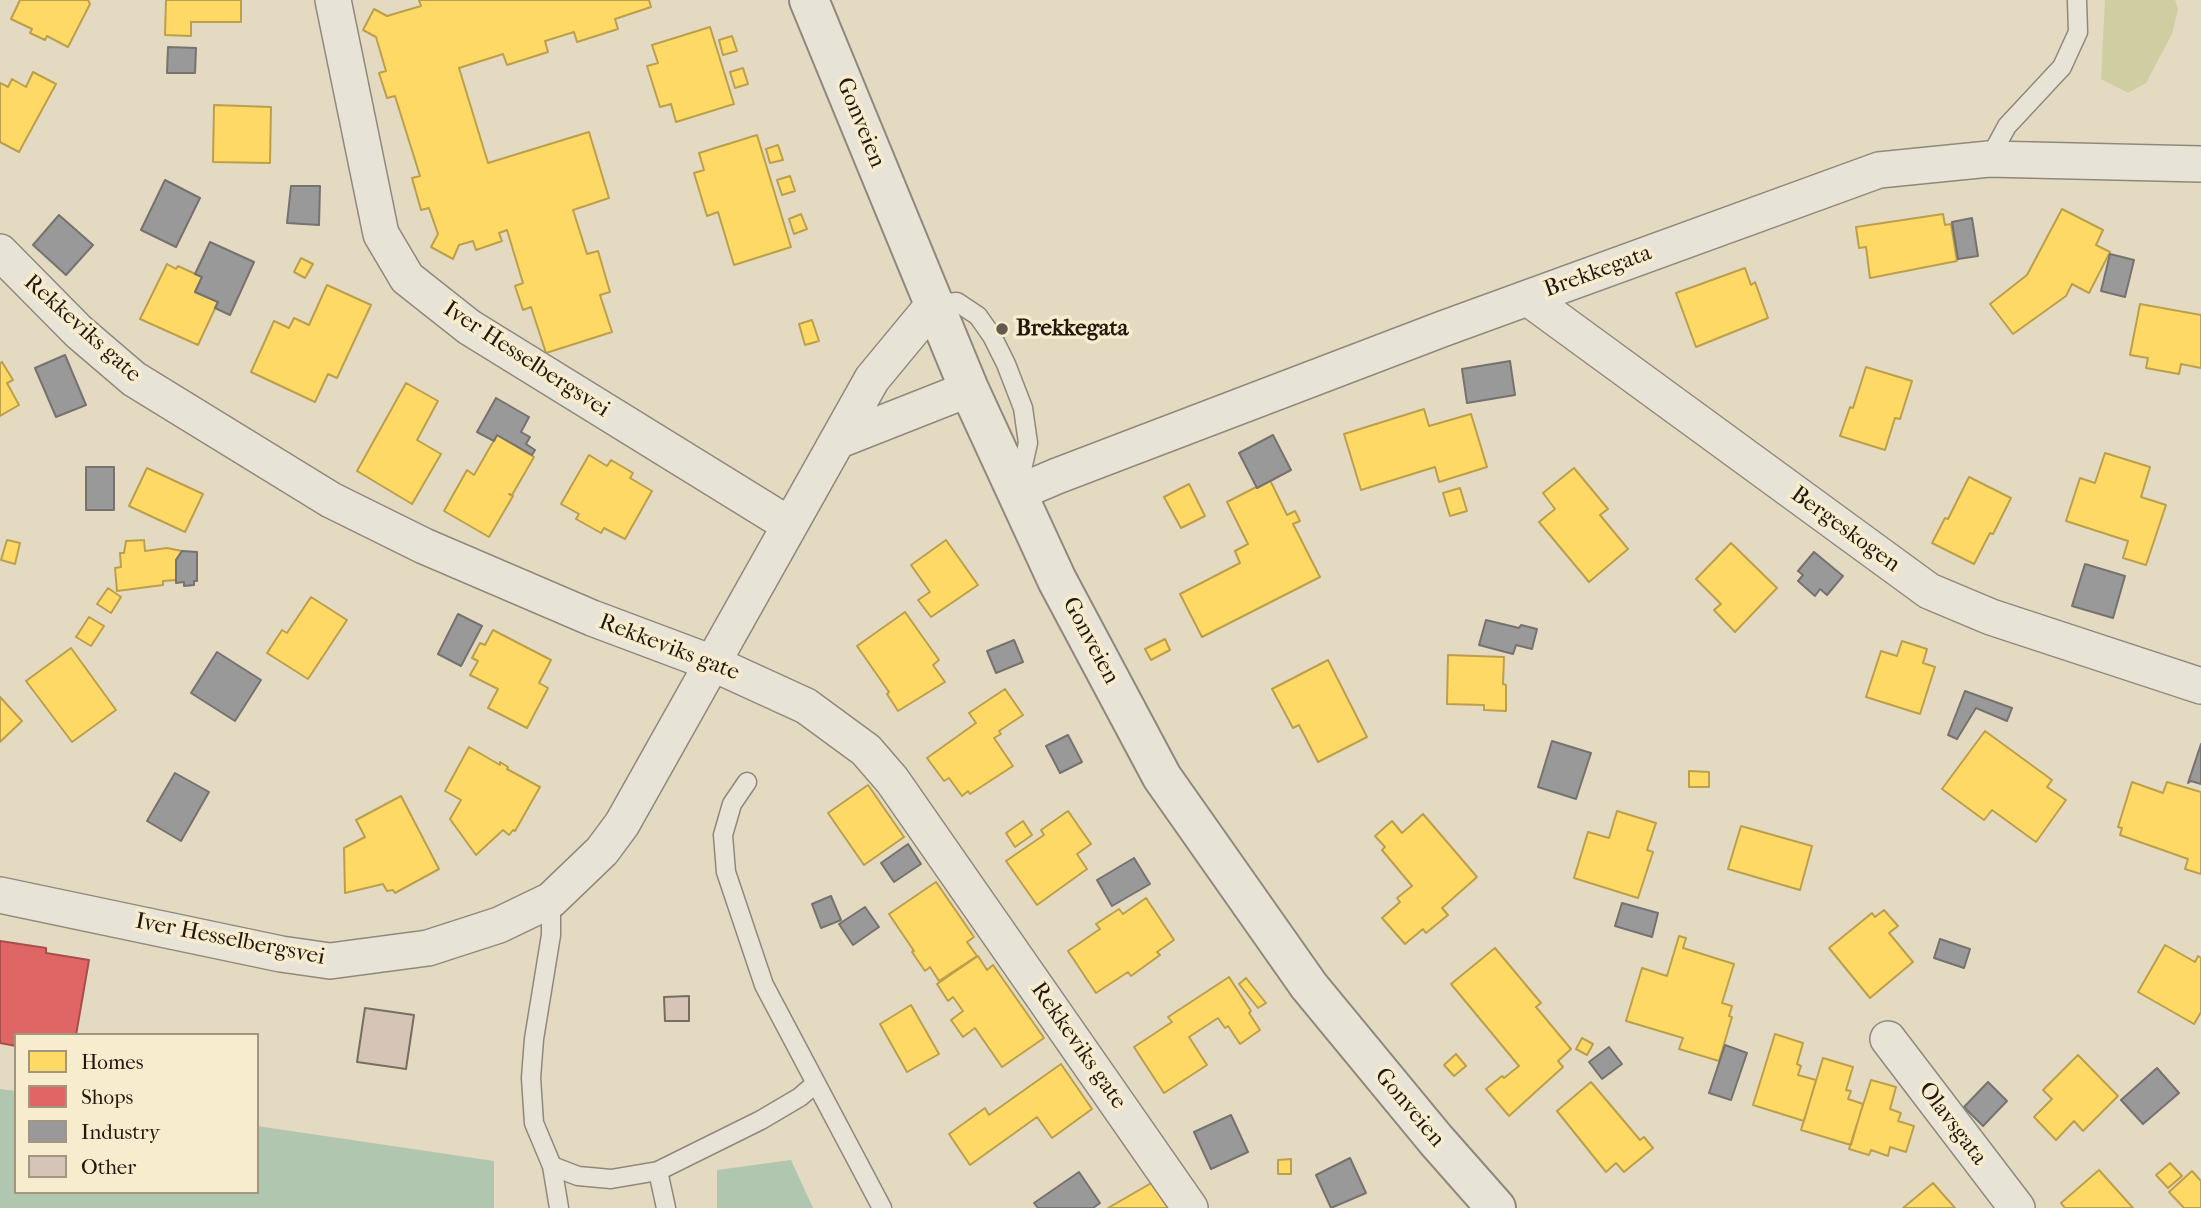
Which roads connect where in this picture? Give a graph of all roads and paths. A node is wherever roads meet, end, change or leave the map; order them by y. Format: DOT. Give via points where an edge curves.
graph roads {
  1 [pos="333,0"];
  2 [pos="809,0"];
  3 [pos="2077,0"];
  4 [pos="1989,159"];
  5 [pos="2201,164"];
  6 [pos="0,252"];
  7 [pos="1528,298"];
  8 [pos="934,304"];
  9 [pos="969,389"];
  10 [pos="837,441"];
  11 [pos="1017,493"];
  12 [pos="788,524"];
  13 [pos="712,663"];
  14 [pos="2201,686"];
  15 [pos="747,782"];
  16 [pos="0,895"];
  17 [pos="551,900"];
  18 [pos="1888,1039"];
  19 [pos="816,1083"];
  20 [pos="552,1166"];
  21 [pos="658,1171"];
  22 [pos="559,1208"];
  23 [pos="667,1208"];
  24 [pos="882,1208"];
  25 [pos="1190,1208"];
  26 [pos="1496,1208"];
  27 [pos="2017,1208"];
  1 -- 12 [label="street, Iver Hesselbergsvei" via="381,234 407,278 469,327"];
  2 -- 8 [label="street, Gonveien"];
  3 -- 4 [label="lane" via="2078,32 2063,67 2007,126"];
  4 -- 5 [label="street, Brekkegata"];
  4 -- 7 [label="street, Brekkegata" via="1879,170"];
  6 -- 13 [label="street, Rekkeviks gate" via="79,332 134,379 331,499 424,546"];
  7 -- 11 [label="street, Brekkegata"];
  7 -- 14 [label="street, Bergeskogen" via="1928,591 1991,617"];
  8 -- 9 [label="street, Gonveien"];
  8 -- 10 [label="street, Iver Hesselbergsvei" via="872,379"];
  8 -- 11 [label="lane" via="957,302 978,316 1006,364 1023,408 1028,443"];
  9 -- 10 [label="street"];
  9 -- 11 [label="street, Gonveien"];
  10 -- 12 [label="street, Iver Hesselbergsvei"];
  11 -- 26 [label="street, Gonveien" via="1162,777 1309,986"];
  12 -- 13 [label="street, Iver Hesselbergsvei"];
  13 -- 17 [label="street, Iver Hesselbergsvei" via="622,824 602,852"];
  13 -- 25 [label="street, Rekkeviks gate" via="806,706 866,750 892,780"];
  15 -- 19 [label="lane" via="732,804 723,835 726,872 764,985"];
  16 -- 17 [label="street, Iver Hesselbergsvei" via="330,961 428,948 499,925"];
  17 -- 20 [label="lane" via="551,935 531,1078 534,1123"];
  18 -- 27 [label="street, Olavsgata"];
  19 -- 21 [label="lane" via="770,1114"];
  19 -- 24 [label="lane"];
  20 -- 21 [label="lane" via="578,1176 611,1180"];
  20 -- 22 [label="lane"];
  21 -- 23 [label="lane"];
}
